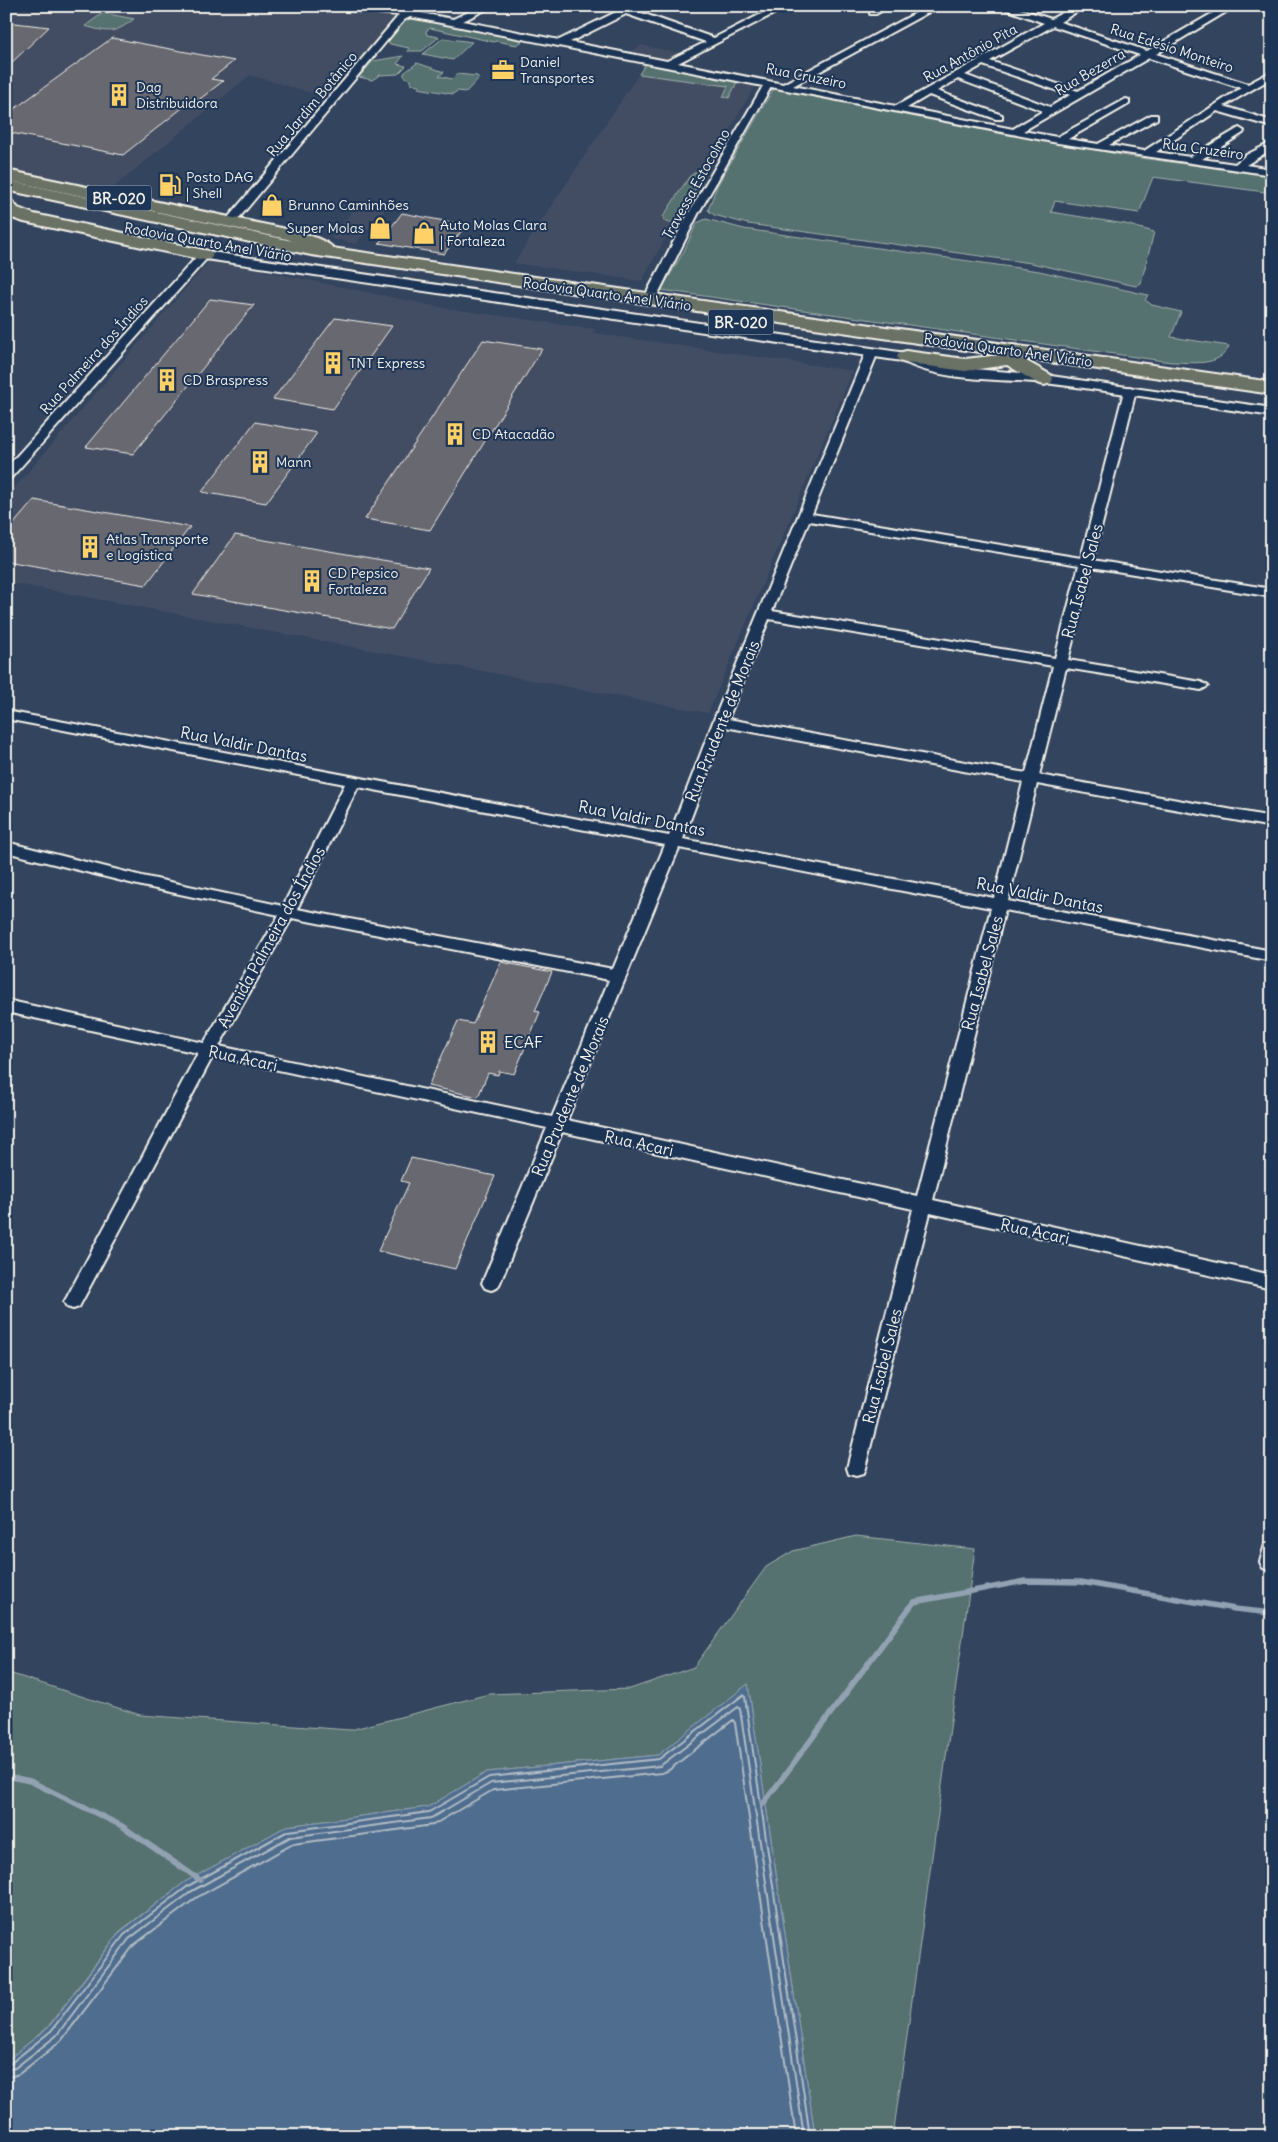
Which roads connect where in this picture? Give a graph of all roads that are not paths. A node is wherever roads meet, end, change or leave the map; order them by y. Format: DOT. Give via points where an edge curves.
graph roads {
  1 [pos="335,6"];
  2 [pos="461,6"];
  3 [pos="612,6"];
  4 [pos="636,6"];
  5 [pos="785,6"];
  6 [pos="886,6"];
  7 [pos="936,6"];
  8 [pos="1001,6"];
  9 [pos="1082,6"];
  10 [pos="1232,6"];
  11 [pos="1267,6"];
  12 [pos="484,8"];
  13 [pos="1272,8"];
  14 [pos="414,10"];
  15 [pos="626,11"];
  16 [pos="873,12"];
  17 [pos="455,22"];
  18 [pos="1052,23"];
  19 [pos="713,41"];
  20 [pos="561,42"];
  21 [pos="1149,54"];
  22 [pos="983,62"];
  23 [pos="670,63"];
  24 [pos="1272,74"];
  25 [pos="958,76"];
  26 [pos="769,83"];
  27 [pos="786,86"];
  28 [pos="1250,88"];
  29 [pos="929,92"];
  30 [pos="1079,96"];
  31 [pos="1126,102"];
  32 [pos="1216,107"];
  33 [pos="898,109"];
  34 [pos="979,110"];
  35 [pos="1051,111"];
  36 [pos="1154,116"];
  37 [pos="999,117"];
  38 [pos="959,121"];
  39 [pos="1272,124"];
  40 [pos="1239,131"];
  41 [pos="1014,132"];
  42 [pos="1058,140"];
  43 [pos="1271,146"];
  44 [pos="1099,147"];
  45 [pos="1146,154"];
  46 [pos="1191,161"];
  47 [pos="1236,168"];
  48 [pos="1272,172"];
  49 [pos="7,189"];
  50 [pos="216,238"];
  51 [pos="649,300"];
  52 [pos="872,352"];
  53 [pos="906,356"];
  54 [pos="1010,361"];
  55 [pos="1044,379"];
  56 [pos="1272,388"];
  57 [pos="1130,391"];
  58 [pos="1272,398"];
  59 [pos="1272,412"];
  60 [pos="6,476"];
  61 [pos="805,517"];
  62 [pos="1088,562"];
  63 [pos="1272,593"];
  64 [pos="764,614"];
  65 [pos="1060,663"];
  66 [pos="1201,686"];
  67 [pos="6,715"];
  68 [pos="720,722"];
  69 [pos="1031,778"];
  70 [pos="353,782"];
  71 [pos="1272,822"];
  72 [pos="674,842"];
  73 [pos="6,847"];
  74 [pos="1000,905"];
  75 [pos="288,912"];
  76 [pos="1272,956"];
  77 [pos="619,976"];
  78 [pos="6,1006"];
  79 [pos="208,1050"];
  80 [pos="557,1126"];
  81 [pos="922,1206"];
  82 [pos="1272,1282"];
  83 [pos="491,1283"];
  84 [pos="73,1302"];
  85 [pos="856,1468"];
  1 -- 14 [label="street, Rua Cruzeiro"];
  2 -- 12 [label="street"];
  3 -- 15 [label="street"];
  4 -- 15 [label="street"];
  5 -- 19 [label="street"];
  6 -- 16 [label="street"];
  7 -- 27 [label="street"];
  8 -- 18 [label="street, Rua Edésio Monteiro"];
  9 -- 18 [label="street, Rua Antônio Pita"];
  10 -- 21 [label="street, Rua Bezerra"];
  11 -- 13 [label="street"];
  12 -- 17 [label="street"];
  14 -- 17 [label="street, Rua Cruzeiro"];
  14 -- 50 [label="street, Rua Jardim Botânico" via="401,18"];
  15 -- 19 [label="street"];
  15 -- 20 [label="street"];
  17 -- 20 [label="street, Rua Cruzeiro"];
  18 -- 21 [label="street, Rua Edésio Monteiro"];
  18 -- 22 [label="street, Rua Antônio Pita"];
  19 -- 23 [label="street"];
  20 -- 23 [label="street, Rua Cruzeiro"];
  21 -- 28 [label="street, Rua Edésio Monteiro"];
  21 -- 30 [label="street, Rua Bezerra"];
  22 -- 25 [label="street, Rua Antônio Pita"];
  22 -- 30 [label="street"];
  23 -- 26 [label="street, Rua Cruzeiro"];
  24 -- 28 [label="street"];
  25 -- 29 [label="street, Rua Antônio Pita"];
  25 -- 35 [label="street"];
  26 -- 27 [label="street, Rua Cruzeiro"];
  26 -- 51 [label="street, Travessa Estocolmo" via="693,214"];
  27 -- 33 [label="street, Rua Cruzeiro"];
  28 -- 32 [label="street"];
  29 -- 33 [label="street, Rua Antônio Pita"];
  29 -- 34 [label="street"];
  30 -- 35 [label="street, Rua Bezerra"];
  31 -- 42 [label="street"];
  32 -- 39 [label="street"];
  32 -- 45 [label="street"];
  33 -- 38 [label="street, Rua Cruzeiro"];
  34 -- 37 [label="street"];
  34 -- 38 [label="street"];
  35 -- 41 [label="street, Rua Bezerra"];
  36 -- 44 [label="street"];
  38 -- 41 [label="street, Rua Cruzeiro"];
  40 -- 46 [label="street"];
  41 -- 42 [label="street, Rua Cruzeiro"];
  42 -- 44 [label="street, Rua Cruzeiro"];
  43 -- 47 [label="street"];
  44 -- 45 [label="street, Rua Cruzeiro"];
  45 -- 46 [label="street, Rua Cruzeiro"];
  46 -- 47 [label="street, Rua Cruzeiro"];
  47 -- 48 [label="street, Rua Cruzeiro"];
  49 -- 50 [label="highway, Rodovia Quarto Anel Viário / BR-020"];
  49 -- 50 [label="highway" via="12,212 30,218"];
  50 -- 51 [label="highway, Rodovia Quarto Anel Viário / BR-020"];
  50 -- 52 [label="street" via="363,280"];
  50 -- 54 [label="highway, Rodovia Quarto Anel Viário / BR-020" via="333,264"];
  50 -- 60 [label="street, Rua Palmeira dos Índios"];
  51 -- 56 [label="highway, Rodovia Quarto Anel Viário / BR-020"];
  52 -- 53 [label="street"];
  52 -- 61 [label="street, Rua Prudente de Morais"];
  53 -- 54 [label="highway" via="965,365"];
  53 -- 55 [label="street" via="914,363 938,370"];
  54 -- 55 [label="highway"];
  54 -- 58 [label="highway, Rodovia Quarto Anel Viário / BR-020"];
  55 -- 57 [label="street"];
  57 -- 59 [label="street"];
  57 -- 62 [label="street, Rua Isabel Sales"];
  61 -- 62 [label="street"];
  61 -- 64 [label="street, Rua Prudente de Morais"];
  62 -- 63 [label="street"];
  62 -- 65 [label="street, Rua Isabel Sales"];
  64 -- 65 [label="street"];
  64 -- 68 [label="street, Rua Prudente de Morais"];
  65 -- 66 [label="street"];
  65 -- 69 [label="street, Rua Isabel Sales"];
  67 -- 70 [label="street, Rua Valdir Dantas"];
  68 -- 69 [label="street"];
  68 -- 72 [label="street, Rua Prudente de Morais"];
  69 -- 71 [label="street"];
  69 -- 74 [label="street, Rua Isabel Sales"];
  70 -- 72 [label="street, Rua Valdir Dantas"];
  70 -- 75 [label="street, Avenida Palmeira dos Índios"];
  72 -- 74 [label="street, Rua Valdir Dantas"];
  72 -- 77 [label="street, Rua Prudente de Morais"];
  73 -- 75 [label="street" via="142,881"];
  74 -- 76 [label="street, Rua Valdir Dantas"];
  74 -- 81 [label="street, Rua Isabel Sales"];
  75 -- 77 [label="street"];
  75 -- 79 [label="street, Avenida Palmeira dos Índios"];
  77 -- 80 [label="street, Rua Prudente de Morais"];
  78 -- 79 [label="street, Rua Acari"];
  79 -- 80 [label="street, Rua Acari"];
  79 -- 84 [label="street, Avenida Palmeira dos Índios"];
  80 -- 81 [label="street, Rua Acari"];
  80 -- 83 [label="street, Rua Prudente de Morais"];
  81 -- 82 [label="street, Rua Acari"];
  81 -- 85 [label="street, Rua Isabel Sales"];
}
